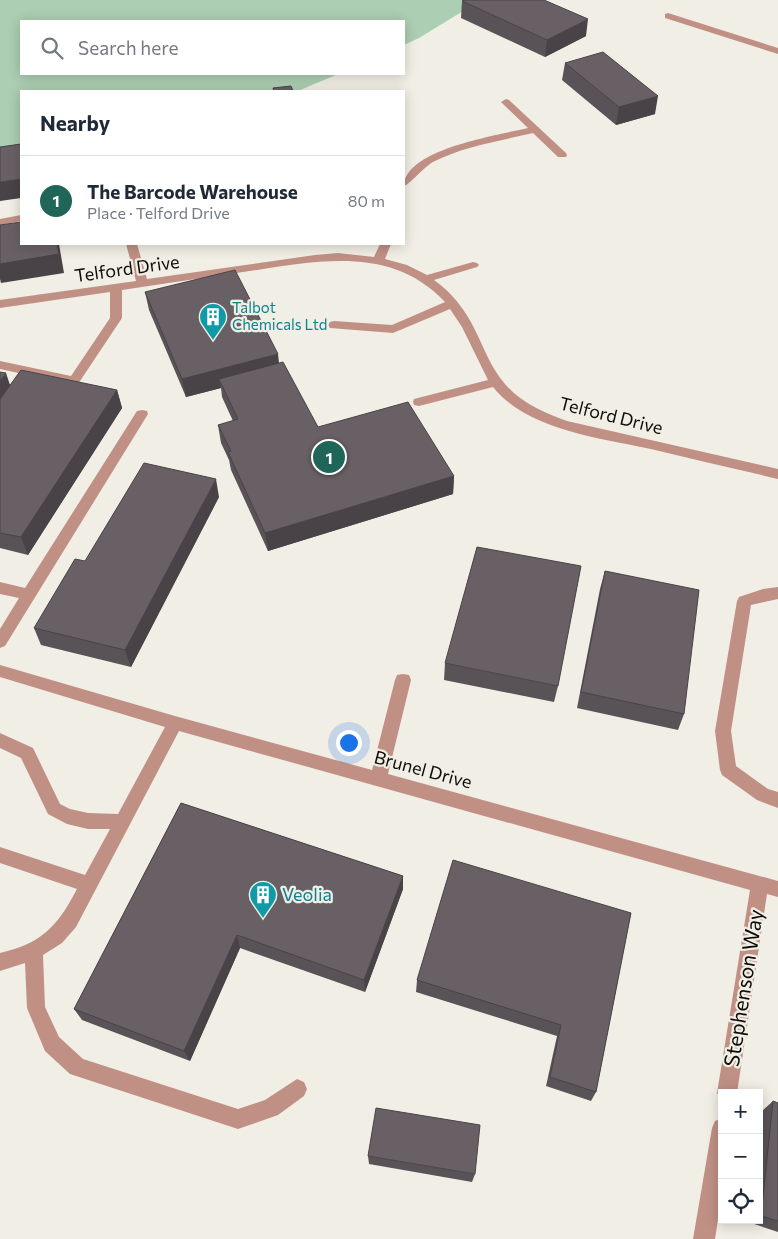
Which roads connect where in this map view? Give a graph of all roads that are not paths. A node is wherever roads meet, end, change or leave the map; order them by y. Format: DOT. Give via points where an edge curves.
graph roads {
  1 [pos="668,16"];
  2 [pos="778,52"];
  3 [pos="506,102"];
  4 [pos="535,130"];
  5 [pos="562,155"];
  6 [pos="405,182"];
  7 [pos="20,218"];
  8 [pos="0,222"];
  9 [pos="131,245"];
  10 [pos="328,245"];
  11 [pos="385,245"];
  12 [pos="333,256"];
  13 [pos="380,259"];
  14 [pos="473,265"];
  15 [pos="425,279"];
  16 [pos="143,284"];
  17 [pos="116,288"];
  18 [pos="453,303"];
  19 [pos="0,304"];
  20 [pos="334,325"];
  21 [pos="0,364"];
  22 [pos="496,382"];
  23 [pos="420,402"];
  24 [pos="142,414"];
  25 [pos="778,474"];
  26 [pos="0,588"];
  27 [pos="778,593"];
  28 [pos="29,595"];
  29 [pos="0,642"];
  30 [pos="0,671"];
  31 [pos="403,680"];
  32 [pos="175,723"];
  33 [pos="0,740"];
  34 [pos="378,779"];
  35 [pos="778,800"];
  36 [pos="123,822"];
  37 [pos="0,855"];
  38 [pos="760,883"];
  39 [pos="89,885"];
  40 [pos="778,889"];
  41 [pos="34,951"];
  42 [pos="0,962"];
  43 [pos="296,1089"];
  44 [pos="729,1089"];
  45 [pos="721,1134"];
  46 [pos="704,1239"];
  1 -- 2 [label="street"];
  3 -- 4 [label="street"];
  4 -- 5 [label="street"];
  4 -- 6 [label="street" via="448,152 418,167"];
  7 -- 8 [label="street"];
  9 -- 16 [label="street"];
  10 -- 12 [label="street"];
  11 -- 13 [label="street"];
  12 -- 13 [label="street, Telford Drive"];
  12 -- 16 [label="street, Telford Drive"];
  13 -- 15 [label="street, Telford Drive"];
  14 -- 15 [label="street"];
  15 -- 18 [label="street, Telford Drive"];
  16 -- 17 [label="street, Telford Drive"];
  17 -- 19 [label="street, Telford Drive"];
  17 -- 21 [label="street" via="116,318 74,380"];
  18 -- 20 [label="street" via="393,329"];
  18 -- 22 [label="street, Telford Drive"];
  22 -- 23 [label="street"];
  22 -- 25 [label="street, Telford Drive" via="524,407 564,425"];
  24 -- 28 [label="street"];
  26 -- 28 [label="street"];
  27 -- 35 [label="street" via="744,601 723,731 728,770 763,794"];
  28 -- 29 [label="street"];
  30 -- 32 [label="street, Brunel Drive"];
  31 -- 34 [label="street"];
  32 -- 34 [label="street, Brunel Drive"];
  32 -- 36 [label="street"];
  33 -- 36 [label="street" via="27,753 54,809 88,821"];
  34 -- 38 [label="street, Brunel Drive"];
  36 -- 39 [label="street"];
  37 -- 39 [label="street"];
  38 -- 40 [label="street, Brunel Drive"];
  38 -- 44 [label="street, Stephenson Way"];
  39 -- 41 [label="street" via="59,935"];
  41 -- 42 [label="street"];
  41 -- 43 [label="street" via="36,1008 52,1044 77,1066 238,1119 271,1108"];
  45 -- 46 [label="street"];
}
